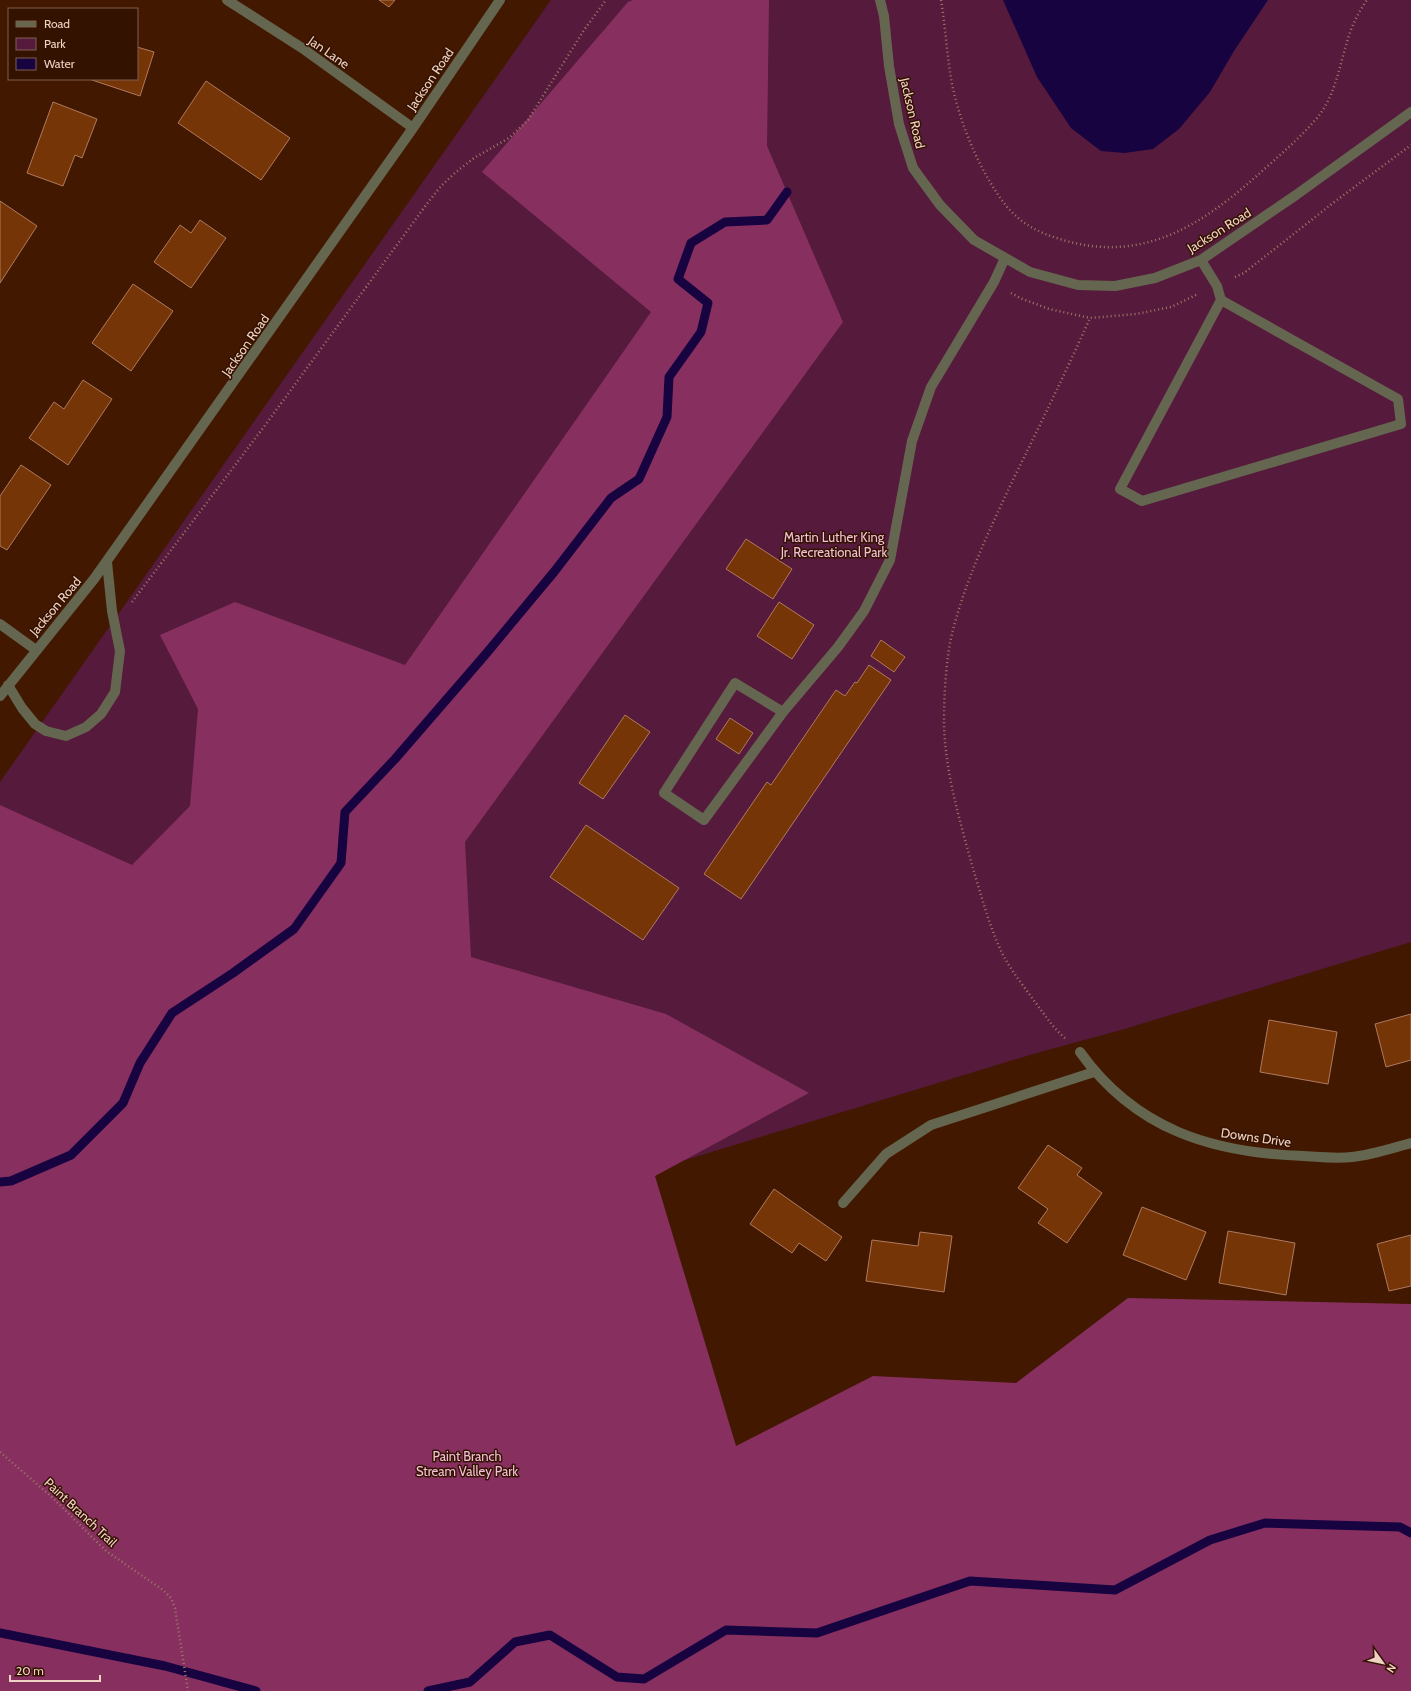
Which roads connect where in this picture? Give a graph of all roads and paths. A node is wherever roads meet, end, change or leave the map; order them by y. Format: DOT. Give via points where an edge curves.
graph roads {
  1 [pos="227,0"];
  2 [pos="500,0"];
  3 [pos="606,0"];
  4 [pos="880,0"];
  5 [pos="941,0"];
  6 [pos="1367,0"];
  7 [pos="1411,112"];
  8 [pos="413,128"];
  9 [pos="1411,145"];
  10 [pos="1005,258"];
  11 [pos="1201,260"];
  12 [pos="994,282"];
  13 [pos="1217,286"];
  14 [pos="1221,300"];
  15 [pos="1090,318"];
  16 [pos="107,562"];
  17 [pos="114,616"];
  18 [pos="0,624"];
  19 [pos="36,650"];
  20 [pos="8,685"];
  21 [pos="0,696"];
  22 [pos="783,712"];
  23 [pos="1080,1052"];
  24 [pos="1094,1072"];
  25 [pos="1411,1143"];
  26 [pos="843,1203"];
  27 [pos="0,1452"];
  28 [pos="188,1691"];
  1 -- 8 [label="street, Jan Lane" via="302,48"];
  2 -- 8 [label="street, Jackson Road"];
  3 -- 17 [label="path" via="584,30 528,120 509,138 474,158 456,172 438,190 125,611"];
  4 -- 10 [label="street, Jackson Road" via="899,124 913,168 940,206 974,240"];
  5 -- 6 [label="path" via="952,81 965,131 1003,202 1016,217 1035,231 1072,243 1101,247 1134,246 1183,230 1225,203 1296,141 1328,102 1353,25"];
  7 -- 11 [label="street, Jackson Road"];
  8 -- 16 [label="street, Jackson Road"];
  9 -- 13 [label="path" via="1244,273"];
  10 -- 11 [label="street, Jackson Road" via="1030,272 1078,285 1115,286 1156,278"];
  10 -- 12 [label="street"];
  11 -- 13 [label="street"];
  12 -- 15 [label="path" via="1020,298 1050,309"];
  12 -- 22 [label="street" via="931,387 912,441 890,560 864,612"];
  13 -- 14 [label="street"];
  13 -- 15 [label="path" via="1171,307 1136,314"];
  14 -- 14 [label="street" via="1398,399 1401,424 1142,501 1120,489"];
  15 -- 23 [label="path" via="988,533 965,591 952,631 944,723 947,764 960,819 980,893 1004,957 1056,1030"];
  16 -- 17 [label="street"];
  16 -- 19 [label="street, Jackson Road"];
  17 -- 20 [label="street" via="120,651 115,692 101,714 86,727 66,736 46,731 35,724"];
  18 -- 19 [label="street"];
  19 -- 20 [label="street, Jackson Road"];
  20 -- 21 [label="street, Jackson Road"];
  22 -- 22 [label="street" via="735,683 664,794 704,820"];
  23 -- 24 [label="street, Downs Drive"];
  24 -- 25 [label="street, Downs Drive" via="1140,1112 1171,1130 1219,1147 1271,1155 1351,1158"];
  24 -- 26 [label="street" via="930,1125 886,1154"];
  27 -- 28 [label="path, Paint Branch Trail" via="53,1498 106,1551 171,1598 176,1608"];
}
